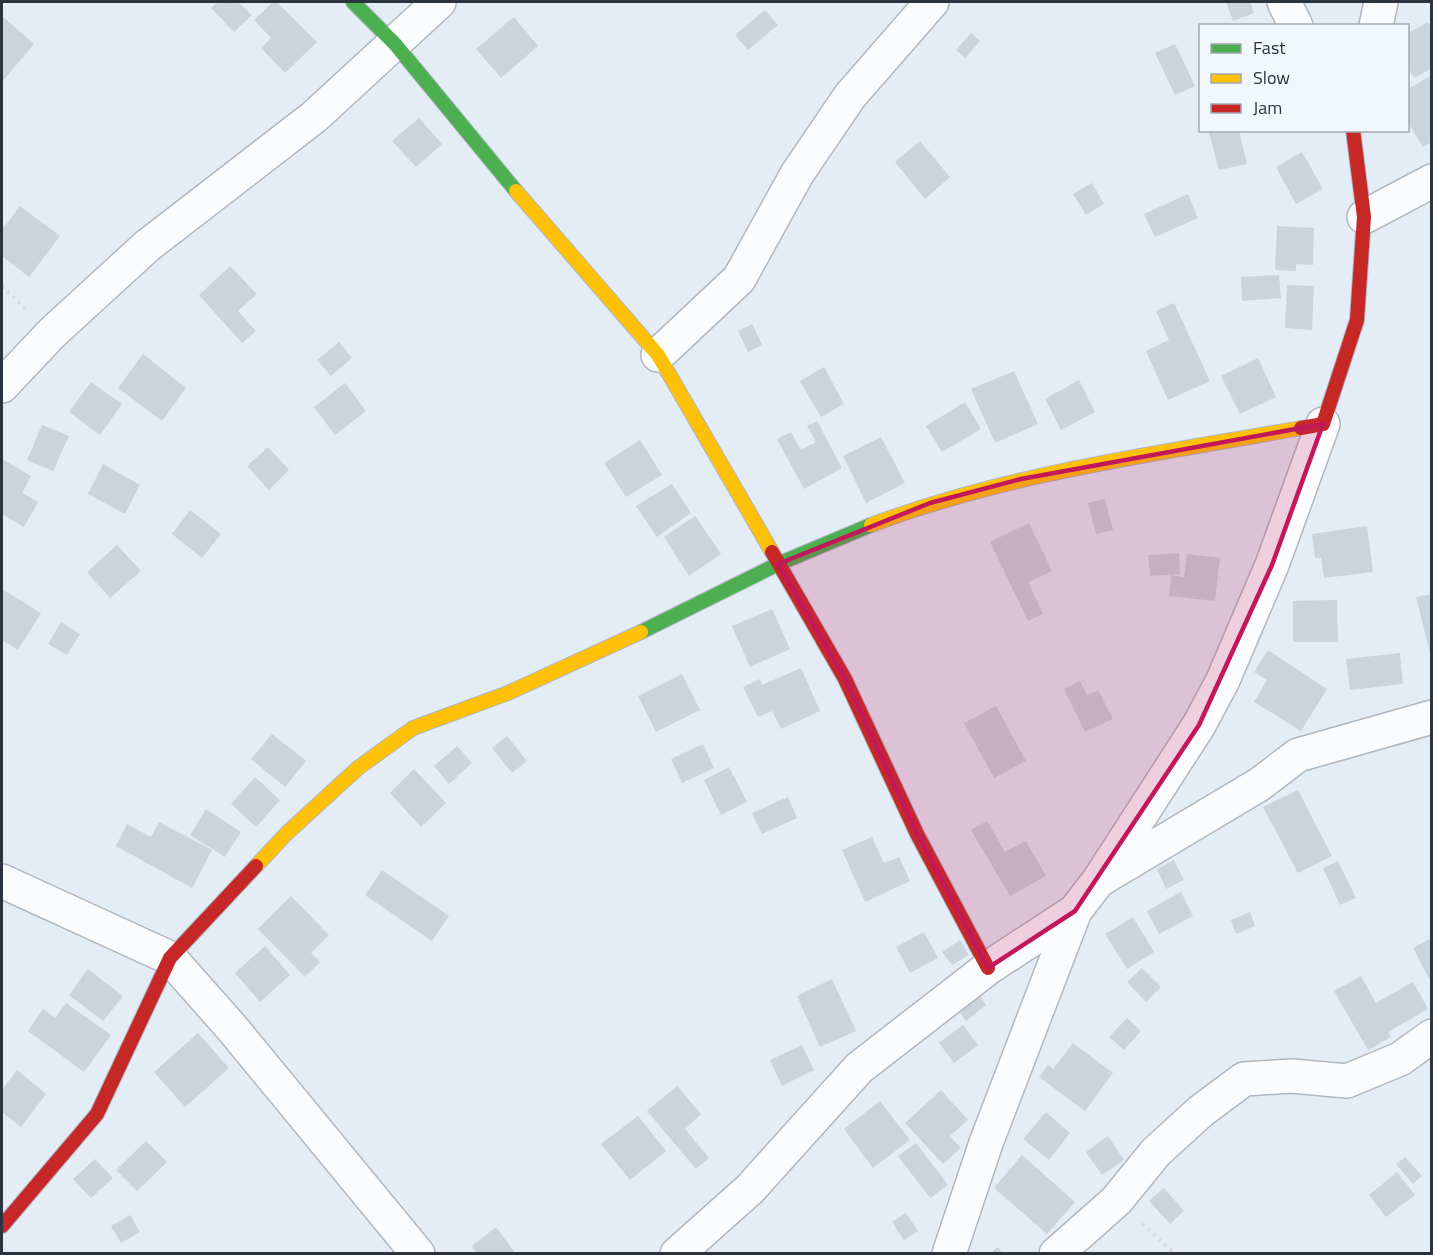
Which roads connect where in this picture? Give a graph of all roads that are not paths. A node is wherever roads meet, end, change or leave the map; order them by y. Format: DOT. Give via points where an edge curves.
graph roads {
  1 [pos="353,2"];
  2 [pos="439,2"];
  3 [pos="932,2"];
  4 [pos="1284,2"];
  5 [pos="1381,2"];
  6 [pos="1295,24"];
  7 [pos="1376,24"];
  8 [pos="395,44"];
  9 [pos="1352,132"];
  10 [pos="1431,181"];
  11 [pos="1364,217"];
  12 [pos="658,355"];
  13 [pos="2,386"];
  14 [pos="1323,424"];
  15 [pos="778,564"];
  16 [pos="1431,717"];
  17 [pos="1099,880"];
  18 [pos="2,881"];
  19 [pos="1075,911"];
  20 [pos="170,958"];
  21 [pos="988,968"];
  22 [pos="1431,1036"];
  23 [pos="2,1226"];
  24 [pos="418,1254"];
  25 [pos="677,1254"];
  26 [pos="949,1254"];
  27 [pos="1056,1254"];
  1 -- 8 [label="street"];
  2 -- 8 [label="street"];
  3 -- 12 [label="street" via="850,96 797,174 740,279"];
  4 -- 6 [label="street"];
  5 -- 7 [label="street"];
  8 -- 12 [label="street" via="568,255"];
  8 -- 13 [label="street" via="314,117 147,246 52,333"];
  9 -- 11 [label="street"];
  10 -- 11 [label="street"];
  11 -- 14 [label="street" via="1357,320"];
  12 -- 15 [label="street"];
  14 -- 15 [label="street" via="1021,478 930,503"];
  14 -- 17 [label="street" via="1272,566 1223,680 1199,725"];
  15 -- 20 [label="street" via="595,655 413,728 358,768 287,833"];
  15 -- 21 [label="street" via="845,679 917,834"];
  16 -- 17 [label="street" via="1298,755 1260,784"];
  17 -- 19 [label="street"];
  18 -- 20 [label="street"];
  19 -- 21 [label="street"];
  19 -- 26 [label="street" via="986,1143"];
  20 -- 23 [label="street" via="97,1114"];
  20 -- 24 [label="street"];
  21 -- 25 [label="street" via="859,1068 750,1189"];
  22 -- 27 [label="street" via="1400,1059 1347,1081 1292,1076 1244,1080 1201,1111 1156,1152 1116,1201"];
}
